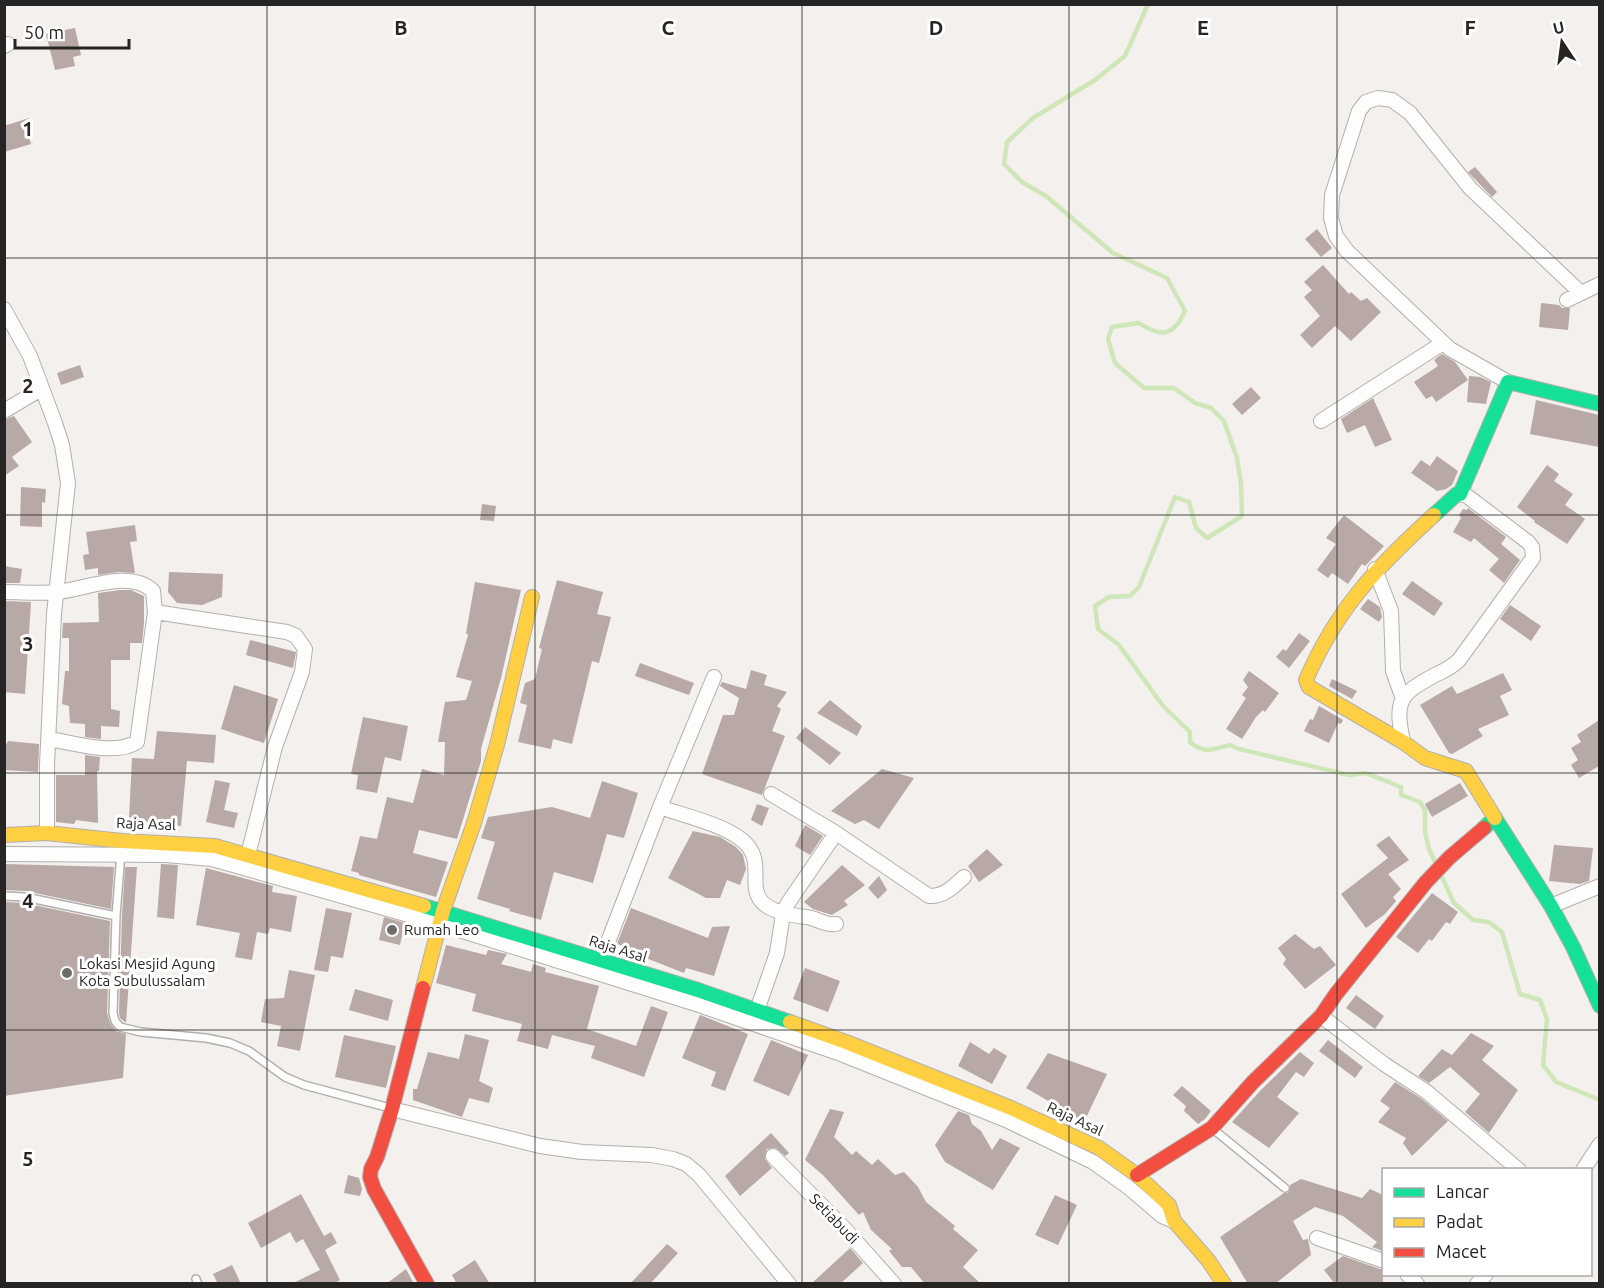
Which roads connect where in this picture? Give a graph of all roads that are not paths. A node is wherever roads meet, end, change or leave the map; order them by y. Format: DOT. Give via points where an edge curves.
graph roads {
  1 [pos="1599,284"];
  2 [pos="1581,293"];
  3 [pos="1568,300"];
  4 [pos="4,309"];
  5 [pos="1443,343"];
  6 [pos="1508,382"];
  7 [pos="41,389"];
  8 [pos="1599,404"];
  9 [pos="4,411"];
  10 [pos="1321,421"];
  11 [pos="1460,494"];
  12 [pos="1375,569"];
  13 [pos="4,592"];
  14 [pos="56,592"];
  15 [pos="532,597"];
  16 [pos="155,612"];
  17 [pos="714,676"];
  18 [pos="1403,699"];
  19 [pos="49,739"];
  20 [pos="1403,742"];
  21 [pos="771,794"];
  22 [pos="660,807"];
  23 [pos="1496,818"];
  24 [pos="47,833"];
  25 [pos="836,833"];
  26 [pos="4,835"];
  27 [pos="122,841"];
  28 [pos="4,854"];
  29 [pos="121,855"];
  30 [pos="248,855"];
  31 [pos="964,877"];
  32 [pos="1599,886"];
  33 [pos="4,896"];
  34 [pos="1551,906"];
  35 [pos="783,914"];
  36 [pos="116,916"];
  37 [pos="441,917"];
  38 [pos="836,924"];
  39 [pos="601,960"];
  40 [pos="1599,1006"];
  41 [pos="1321,1016"];
  42 [pos="755,1017"];
  43 [pos="392,1109"];
  44 [pos="1212,1128"];
  45 [pos="1599,1143"];
  46 [pos="773,1156"];
  47 [pos="1517,1168"];
  48 [pos="1584,1168"];
  49 [pos="1137,1175"];
  50 [pos="1285,1188"];
  51 [pos="1174,1221"];
  52 [pos="1317,1238"];
  53 [pos="1382,1261"];
  54 [pos="427,1284"];
  55 [pos="789,1284"];
  56 [pos="894,1284"];
  57 [pos="1224,1284"];
  1 -- 2 [label="street"];
  2 -- 3 [label="street"];
  2 -- 5 [label="street" via="1470,188 1410,113 1392,100 1378,98 1366,102 1353,126 1332,195 1331,218 1336,236"];
  4 -- 7 [label="street" via="30,356"];
  5 -- 6 [label="street"];
  5 -- 10 [label="street"];
  6 -- 8 [label="street"];
  6 -- 11 [label="street"];
  7 -- 9 [label="street"];
  7 -- 14 [label="street" via="56,423 68,483"];
  11 -- 12 [label="street"];
  11 -- 18 [label="street" via="1528,542 1533,558 1459,660"];
  12 -- 18 [label="street" via="1391,611 1393,671"];
  12 -- 20 [label="street" via="1340,613 1306,682"];
  13 -- 14 [label="street"];
  14 -- 16 [label="street" via="120,581 146,584 153,591"];
  14 -- 19 [label="street"];
  15 -- 37 [label="street" via="474,823"];
  16 -- 19 [label="street" via="137,742 117,749"];
  16 -- 30 [label="street" via="287,632 296,636 305,649 302,672 275,747"];
  17 -- 22 [label="street"];
  18 -- 20 [label="street" via="1399,714"];
  19 -- 24 [label="street"];
  20 -- 23 [label="street" via="1425,758 1466,771"];
  21 -- 25 [label="street"];
  22 -- 35 [label="street" via="742,840 754,855 758,898"];
  22 -- 39 [label="street"];
  23 -- 34 [label="street"];
  23 -- 41 [label="street" via="1426,882"];
  24 -- 26 [label="street, Raja Asal"];
  24 -- 27 [label="street, Raja Asal"];
  25 -- 31 [label="street" via="929,896 946,892"];
  25 -- 35 [label="street"];
  27 -- 29 [label="lane"];
  27 -- 30 [label="street, Raja Asal" via="201,844"];
  28 -- 29 [label="street, Raja Asal"];
  29 -- 36 [label="lane"];
  29 -- 37 [label="street, Raja Asal" via="213,859"];
  30 -- 37 [label="street, Raja Asal"];
  32 -- 34 [label="street"];
  33 -- 36 [label="lane"];
  34 -- 40 [label="street"];
  35 -- 38 [label="street"];
  35 -- 42 [label="street" via="777,953"];
  36 -- 43 [label="lane" via="113,1013 120,1027 230,1043 304,1085"];
  37 -- 39 [label="street, Raja Asal"];
  37 -- 42 [label="street, Raja Asal" via="693,1003"];
  37 -- 43 [label="street"];
  39 -- 42 [label="street, Raja Asal"];
  41 -- 44 [label="street"];
  41 -- 47 [label="street" via="1426,1092"];
  42 -- 49 [label="street, Raja Asal" via="846,1042 1011,1108 1099,1148"];
  42 -- 51 [label="street, Raja Asal" via="1027,1130 1093,1162 1162,1216"];
  43 -- 54 [label="street" via="371,1169 371,1183"];
  43 -- 55 [label="street" via="540,1146 652,1155 686,1164"];
  44 -- 49 [label="street"];
  44 -- 50 [label="lane"];
  45 -- 48 [label="street"];
  46 -- 56 [label="street, Setiabudi"];
  49 -- 51 [label="street, Raja Asal" via="1168,1205"];
  51 -- 57 [label="street, Raja Asal"];
  52 -- 53 [label="street"];
}
